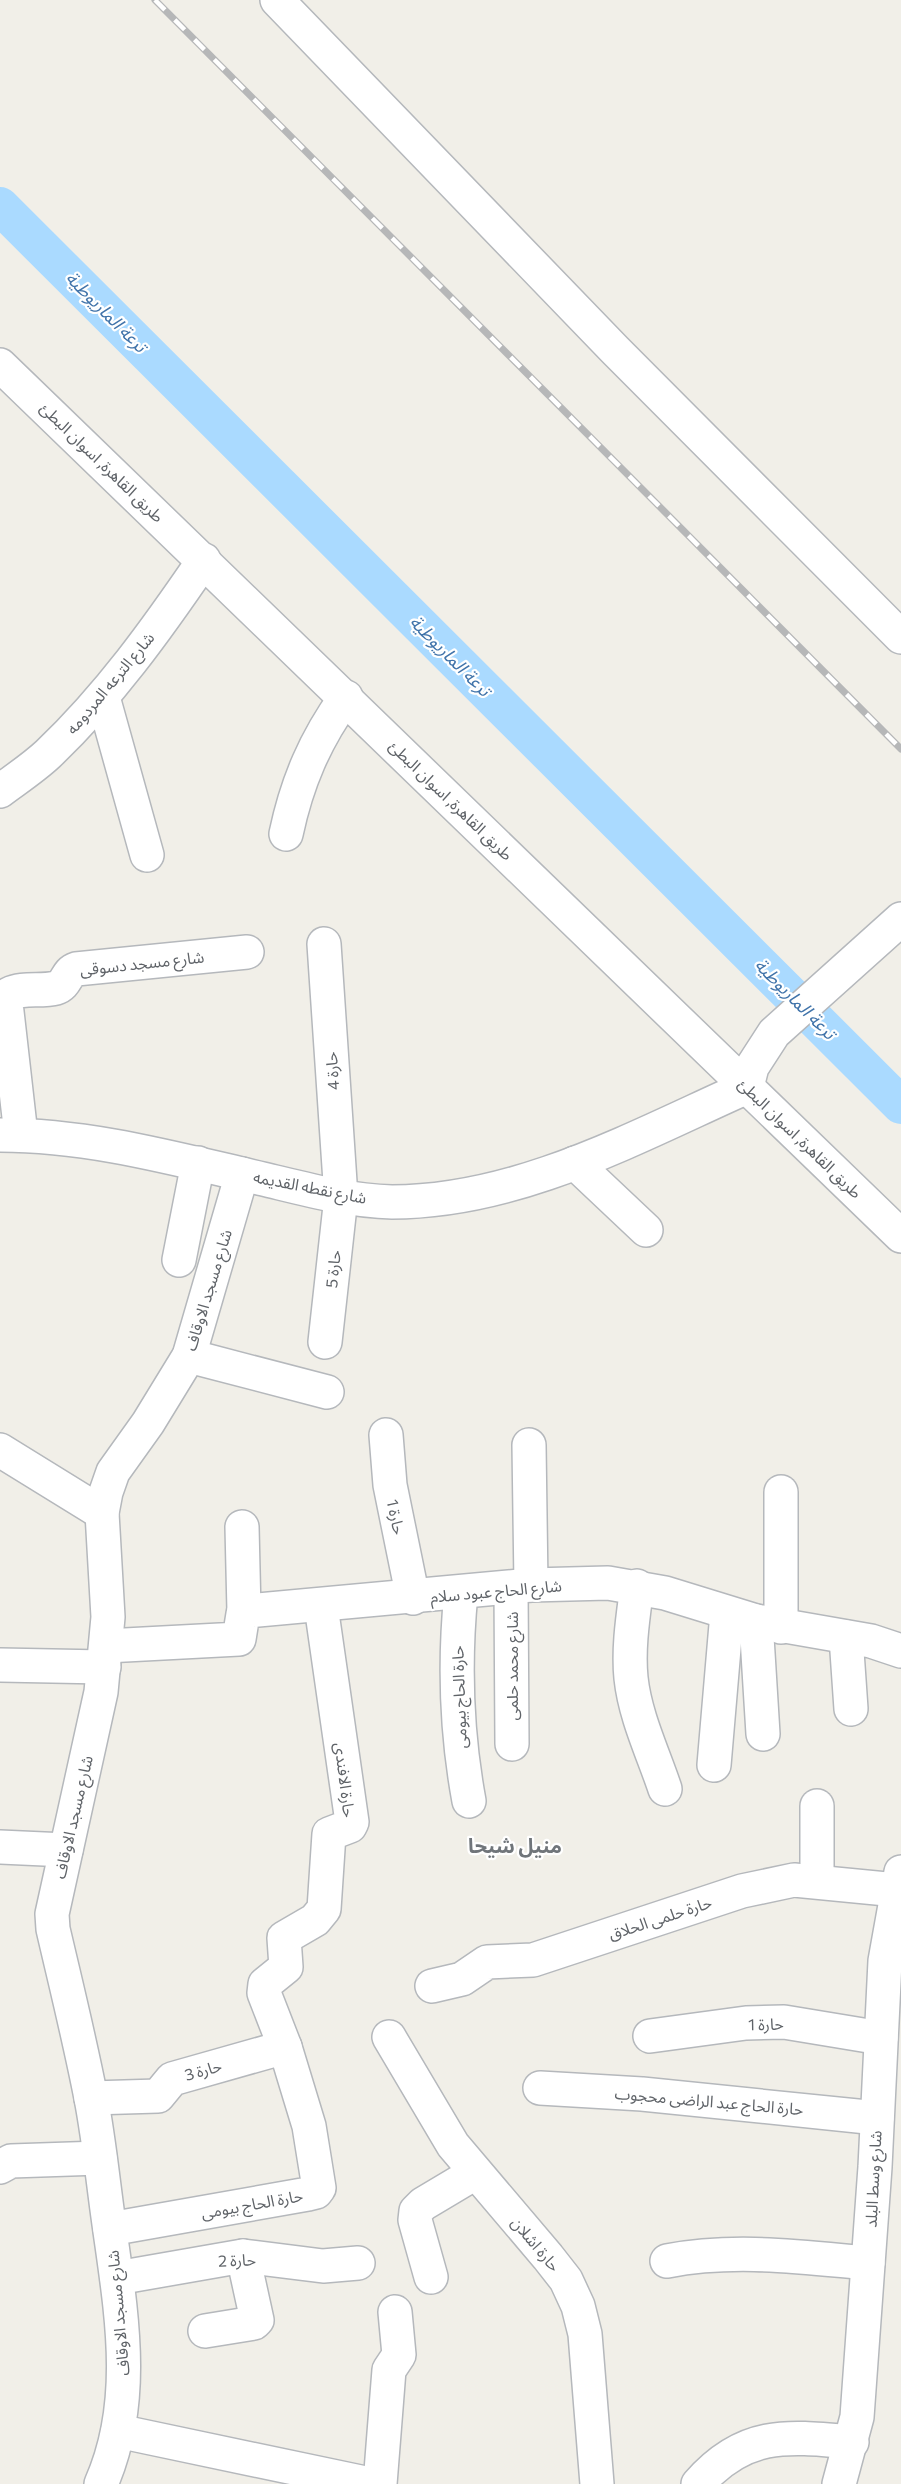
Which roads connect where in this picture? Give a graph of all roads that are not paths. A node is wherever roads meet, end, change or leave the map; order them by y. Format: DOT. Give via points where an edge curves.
graph roads {
  1 [pos="277,0"];
  2 [pos="0,365"];
  3 [pos="204,560"];
  4 [pos="901,637"];
  5 [pos="103,697"];
  6 [pos="345,697"];
  7 [pos="0,791"];
  8 [pos="286,834"];
  9 [pos="147,855"];
  10 [pos="889,928"];
  11 [pos="324,944"];
  12 [pos="247,952"];
  13 [pos="747,1087"];
  14 [pos="11,1135"];
  15 [pos="198,1163"];
  16 [pos="575,1163"];
  17 [pos="242,1174"];
  18 [pos="341,1197"];
  19 [pos="646,1230"];
  20 [pos="901,1236"];
  21 [pos="178,1260"];
  22 [pos="325,1342"];
  23 [pos="189,1356"];
  24 [pos="327,1392"];
  25 [pos="386,1435"];
  26 [pos="529,1445"];
  27 [pos="0,1450"];
  28 [pos="781,1492"];
  29 [pos="102,1513"];
  30 [pos="242,1527"];
  31 [pos="637,1586"];
  32 [pos="521,1587"];
  33 [pos="461,1593"];
  34 [pos="413,1598"];
  35 [pos="321,1606"];
  36 [pos="244,1612"];
  37 [pos="754,1620"];
  38 [pos="846,1637"];
  39 [pos="901,1651"];
  40 [pos="105,1657"];
  41 [pos="0,1665"];
  42 [pos="852,1708"];
  43 [pos="763,1734"];
  44 [pos="512,1744"];
  45 [pos="714,1765"];
  46 [pos="665,1789"];
  47 [pos="469,1801"];
  48 [pos="817,1806"];
  49 [pos="0,1847"];
  50 [pos="66,1850"];
  51 [pos="818,1881"];
  52 [pos="899,1881"];
  53 [pos="893,1980"];
  54 [pos="432,1986"];
  55 [pos="650,2036"];
  56 [pos="389,2037"];
  57 [pos="881,2038"];
  58 [pos="285,2048"];
  59 [pos="540,2088"];
  60 [pos="91,2098"];
  61 [pos="885,2125"];
  62 [pos="100,2158"];
  63 [pos="0,2167"];
  64 [pos="475,2173"];
  65 [pos="110,2229"];
  66 [pos="243,2256"];
  67 [pos="668,2261"];
  68 [pos="358,2263"];
  69 [pos="868,2263"];
  70 [pos="431,2277"];
  71 [pos="117,2278"];
  72 [pos="395,2312"];
  73 [pos="205,2331"];
  74 [pos="118,2431"];
  75 [pos="852,2442"];
  76 [pos="101,2484"];
  77 [pos="370,2484"];
  78 [pos="380,2484"];
  79 [pos="597,2484"];
  80 [pos="698,2484"];
  81 [pos="839,2484"];
  1 -- 4 [label="street" via="615,350"];
  2 -- 3 [label="street, طريق القاهرة, اسوان البطئ"];
  3 -- 5 [label="street, شارع الترعه المردومه"];
  3 -- 6 [label="street, طريق القاهرة, اسوان البطئ"];
  5 -- 7 [label="street, شارع الترعه المردومه" via="46,756"];
  5 -- 9 [label="street"];
  6 -- 8 [label="street" via="307,762"];
  6 -- 13 [label="street, طريق القاهرة, اسوان البطئ"];
  10 -- 13 [label="street" via="774,1033 752,1067"];
  11 -- 18 [label="street, حارة 4"];
  12 -- 14 [label="street, شارع مسجد دسوقى" via="76,969 56,988 9,994 6,1003"];
  13 -- 16 [label="street, شارع نقطه القديمه"];
  13 -- 20 [label="street, طريق القاهرة, اسوان البطئ"];
  14 -- 15 [label="street, شارع نقطه القديمه" via="76,1139"];
  15 -- 17 [label="street, شارع نقطه القديمه"];
  15 -- 21 [label="street"];
  16 -- 18 [label="street, شارع نقطه القديمه" via="475,1194 392,1202"];
  16 -- 19 [label="street"];
  17 -- 18 [label="street, شارع نقطه القديمه"];
  17 -- 23 [label="street, شارع مسجد الاوقاف"];
  18 -- 22 [label="street, حارة 5"];
  23 -- 24 [label="street"];
  23 -- 29 [label="street, شارع مسجد الاوقاف" via="113,1473"];
  25 -- 34 [label="street, حارة 1" via="390,1485"];
  26 -- 32 [label="street, شارع محمد حلمى"];
  27 -- 29 [label="street"];
  28 -- 37 [label="street"];
  29 -- 40 [label="street, شارع مسجد الاوقاف" via="108,1586"];
  30 -- 36 [label="street"];
  31 -- 32 [label="street, شارع الحاج عبود سلام" via="608,1583"];
  31 -- 37 [label="street, شارع الحاج عبود سلام"];
  31 -- 46 [label="street" via="631,1680"];
  32 -- 33 [label="street, شارع الحاج عبود سلام"];
  32 -- 44 [label="street, شارع محمد حلمى"];
  33 -- 34 [label="street, شارع الحاج عبود سلام"];
  33 -- 47 [label="street, حارة الحاج بيومى" via="455,1677 461,1761"];
  34 -- 35 [label="street, شارع الحاج عبود سلام"];
  35 -- 36 [label="street, شارع الحاج عبود سلام"];
  35 -- 58 [label="street, حارة الافندى" via="352,1822 329,1834 324,1909 315,1920 284,1938 286,1967 264,1988"];
  36 -- 40 [label="street" via="239,1639"];
  37 -- 38 [label="street, شارع الحاج عبود سلام"];
  37 -- 43 [label="street"];
  37 -- 45 [label="street"];
  38 -- 39 [label="street, شارع الحاج عبود سلام"];
  38 -- 42 [label="street"];
  40 -- 41 [label="street"];
  40 -- 50 [label="street, شارع مسجد الاوقاف" via="96,1719"];
  48 -- 51 [label="street"];
  49 -- 50 [label="street"];
  50 -- 60 [label="street, شارع مسجد الاوقاف" via="52,1914 53,1929"];
  51 -- 52 [label="street, حارة حلمى الحلاق"];
  51 -- 54 [label="street, حارة حلمى الحلاق" via="794,1880 742,1891 533,1960 487,1962 462,1979"];
  52 -- 53 [label="street, شارع وسط البلد"];
  53 -- 57 [label="street, شارع وسط البلد"];
  55 -- 57 [label="street, حارة 1" via="784,2022"];
  56 -- 64 [label="street, حارة اشلان" via="453,2145"];
  57 -- 61 [label="street, شارع وسط البلد"];
  58 -- 60 [label="street, حارة 3" via="172,2079 158,2096"];
  58 -- 65 [label="street, حارة الحاج بيومى" via="309,2126 320,2183 316,2192"];
  59 -- 61 [label="street, حارة الحاج عبد الراضى محجوب" via="642,2094"];
  60 -- 62 [label="street, شارع مسجد الاوقاف"];
  61 -- 69 [label="street, شارع وسط البلد"];
  62 -- 63 [label="street" via="11,2161"];
  62 -- 65 [label="street, شارع مسجد الاوقاف"];
  64 -- 70 [label="street" via="416,2211"];
  64 -- 79 [label="street, حارة اشلان" via="566,2280 578,2306 585,2334"];
  65 -- 71 [label="street, شارع مسجد الاوقاف"];
  66 -- 68 [label="street, حارة 2" via="322,2266"];
  66 -- 71 [label="street, حارة 2"];
  66 -- 73 [label="street" via="257,2320"];
  67 -- 69 [label="street" via="738,2253"];
  69 -- 75 [label="street, شارع وسط البلد"];
  71 -- 74 [label="street, شارع مسجد الاوقاف" via="124,2352"];
  72 -- 78 [label="street" via="399,2355 389,2370"];
  74 -- 76 [label="street, شارع مسجد الاوقاف"];
  74 -- 77 [label="street"];
  75 -- 80 [label="street" via="796,2436 766,2439 714,2464"];
  75 -- 81 [label="street, شارع وسط البلد"];
}
